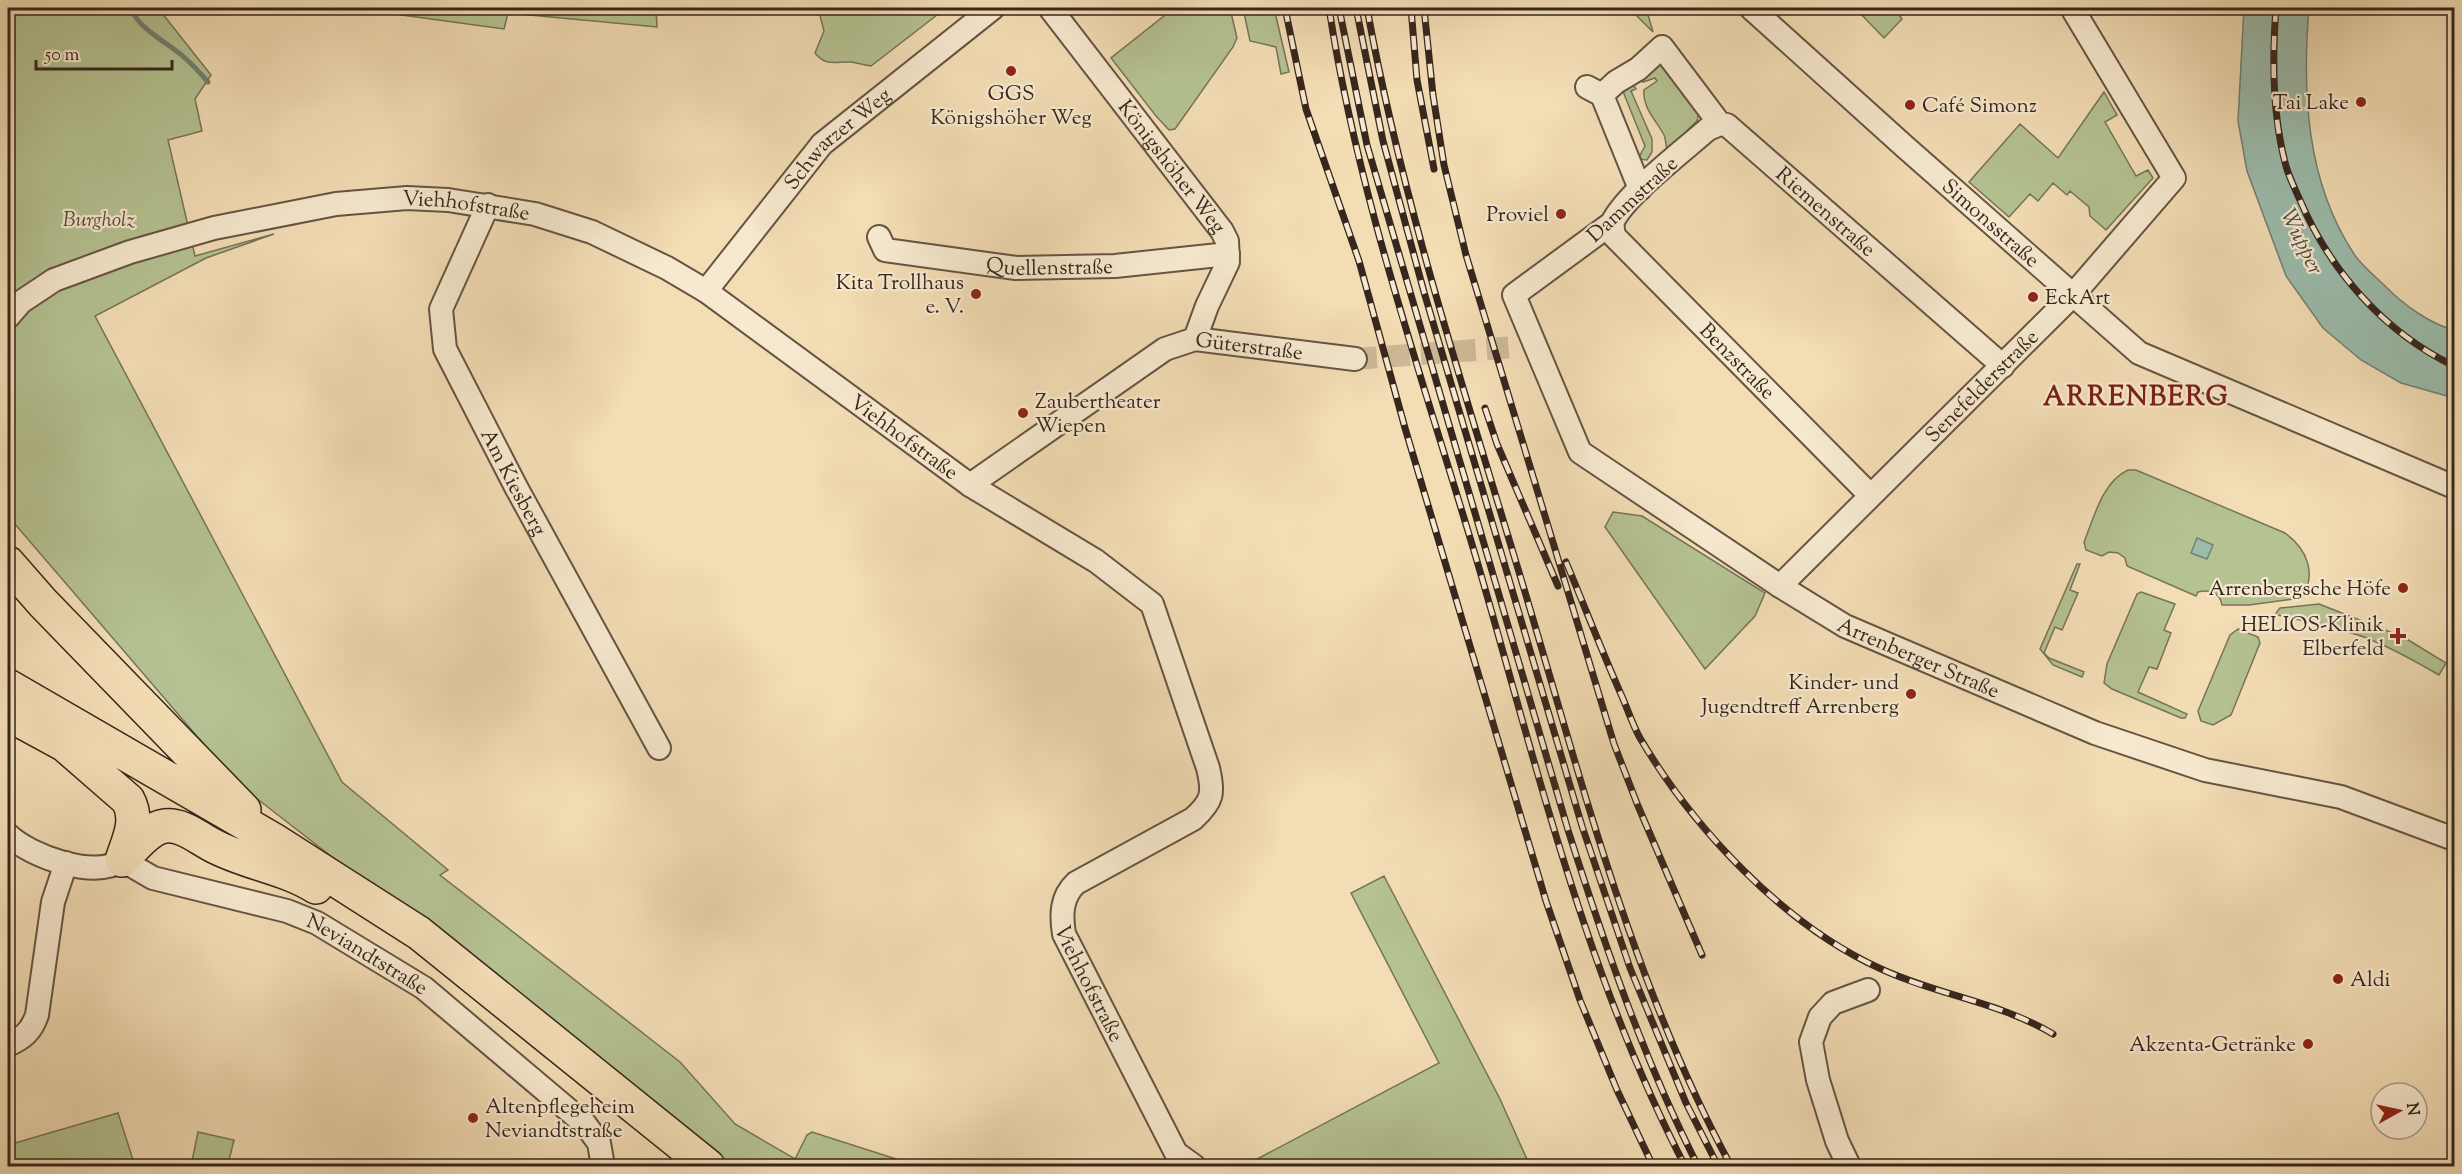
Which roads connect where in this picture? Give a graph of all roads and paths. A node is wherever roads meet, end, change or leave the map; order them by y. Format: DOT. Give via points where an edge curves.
graph roads {
  1 [pos="993,8"];
  2 [pos="1050,8"];
  3 [pos="1751,8"];
  4 [pos="2072,8"];
  5 [pos="1719,124"];
  6 [pos="1640,189"];
  7 [pos="488,206"];
  8 [pos="1612,223"];
  9 [pos="879,237"];
  10 [pos="1228,254"];
  11 [pos="706,291"];
  12 [pos="1514,295"];
  13 [pos="2073,295"];
  14 [pos="8,317"];
  15 [pos="1194,339"];
  16 [pos="1355,359"];
  17 [pos="2003,366"];
  18 [pos="970,484"];
  19 [pos="2454,488"];
  20 [pos="1870,495"];
  21 [pos="8,563"];
  22 [pos="1780,586"];
  23 [pos="8,600"];
  24 [pos="43,603"];
  25 [pos="8,700"];
  26 [pos="66,746"];
  27 [pos="659,748"];
  28 [pos="8,838"];
  29 [pos="272,839"];
  30 [pos="2454,839"];
  31 [pos="122,860"];
  32 [pos="66,863"];
  33 [pos="300,877"];
  34 [pos="1868,990"];
  35 [pos="8,1045"];
  36 [pos="603,1166"];
  37 [pos="681,1167"];
  38 [pos="708,1167"];
  39 [pos="1194,1167"];
  40 [pos="1849,1167"];
  1 -- 11 [label="street, Schwarzer Weg" via="822,144"];
  2 -- 10 [label="street, Königshöher Weg" via="1222,231"];
  3 -- 13 [label="street, Simonsstraße"];
  4 -- 13 [label="street, Senefelderstraße" via="2174,178"];
  5 -- 6 [label="street, Dammstraße" via="1708,129"];
  5 -- 6 [label="street, Riemenstraße" via="1662,47 1638,69 1595,91"];
  5 -- 17 [label="street, Riemenstraße" via="1727,125"];
  6 -- 8 [label="street, Dammstraße"];
  7 -- 11 [label="street, Viehhofstraße" via="535,214 592,232"];
  7 -- 14 [label="street, Viehhofstraße" via="448,200 368,200 214,228 130,252 54,280 21,302"];
  7 -- 27 [label="street, Am Kiesberg" via="441,309 445,349"];
  8 -- 12 [label="street, Dammstraße"];
  8 -- 20 [label="street, Benzstraße" via="1614,237"];
  9 -- 10 [label="street, Quellenstraße" via="885,250 1016,268 1115,266"];
  10 -- 15 [label="street, Königshöher Weg"];
  11 -- 18 [label="street, Viehhofstraße"];
  12 -- 22 [label="street, Arrenberger Straße" via="1525,345 1580,452"];
  13 -- 17 [label="street, Senefelderstraße"];
  13 -- 19 [label="street, Simonsstraße" via="2139,353"];
  15 -- 16 [label="street, Güterstraße"];
  15 -- 18 [label="street, Güterstraße" via="1165,349"];
  17 -- 20 [label="street, Senefelderstraße"];
  18 -- 39 [label="street, Viehhofstraße" via="1096,561 1152,604 1212,783 1211,798 1193,819 1076,883 1068,891 1063,906 1064,934 1176,1153"];
  20 -- 22 [label="street, Senefelderstraße"];
  21 -- 24 [label="highway"];
  22 -- 30 [label="street, Arrenberger Straße" via="1845,626 2095,733 2205,770 2341,797"];
  23 -- 24 [label="highway"];
  24 -- 29 [label="highway"];
  25 -- 26 [label="highway"];
  25 -- 29 [label="highway"];
  26 -- 31 [label="highway" via="133,808 132,829"];
  26 -- 33 [label="highway"];
  28 -- 32 [label="street"];
  29 -- 38 [label="highway" via="419,933"];
  31 -- 32 [label="street" via="104,868"];
  31 -- 33 [label="highway" via="150,832 162,826 177,826 240,858"];
  31 -- 36 [label="street, Neviandtstraße" via="153,878 287,911 316,923 415,983 585,1124 599,1143"];
  32 -- 35 [label="street" via="53,902 37,1015 32,1029"];
  33 -- 37 [label="highway" via="408,947"];
  34 -- 40 [label="street" via="1833,1003 1820,1017 1811,1042 1818,1080"];
}
